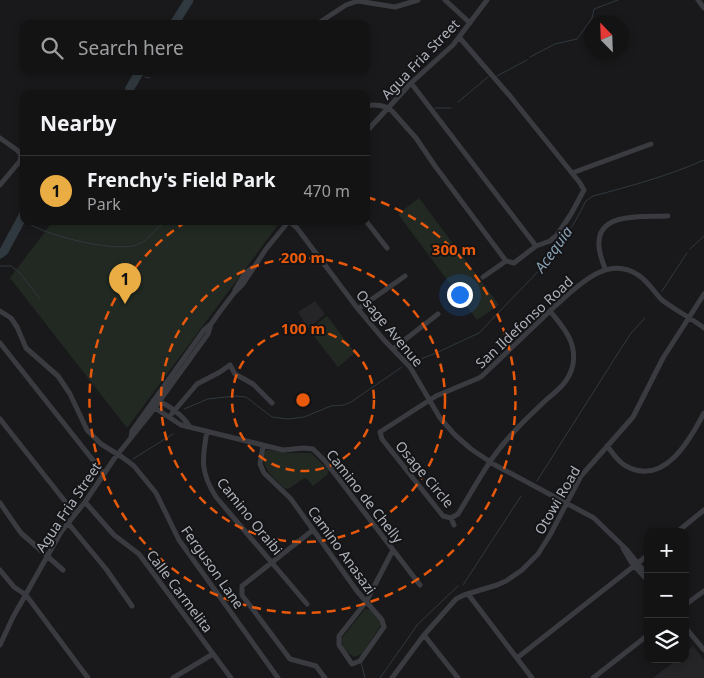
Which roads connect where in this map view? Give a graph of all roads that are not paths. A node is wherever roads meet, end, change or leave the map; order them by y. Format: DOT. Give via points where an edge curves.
graph roads {
  1 [pos="418,0"];
  2 [pos="445,0"];
  3 [pos="488,0"];
  4 [pos="698,0"];
  5 [pos="704,8"];
  6 [pos="323,20"];
  7 [pos="470,23"];
  8 [pos="460,37"];
  9 [pos="411,83"];
  10 [pos="370,106"];
  11 [pos="389,108"];
  12 [pos="370,128"];
  13 [pos="0,138"];
  14 [pos="651,144"];
  15 [pos="20,154"];
  16 [pos="20,161"];
  17 [pos="572,173"];
  18 [pos="0,184"];
  19 [pos="668,216"];
  20 [pos="285,225"];
  21 [pos="294,225"];
  22 [pos="369,225"];
  23 [pos="536,246"];
  24 [pos="387,248"];
  25 [pos="506,261"];
  26 [pos="605,269"];
  27 [pos="405,276"];
  28 [pos="483,278"];
  29 [pos="704,294"];
  30 [pos="358,309"];
  31 [pos="0,311"];
  32 [pos="550,311"];
  33 [pos="438,314"];
  34 [pos="689,317"];
  35 [pos="704,328"];
  36 [pos="1,345"];
  37 [pos="392,349"];
  38 [pos="429,400"];
  39 [pos="156,401"];
  40 [pos="272,403"];
  41 [pos="155,408"];
  42 [pos="174,411"];
  43 [pos="704,413"];
  44 [pos="170,417"];
  45 [pos="0,420"];
  46 [pos="190,426"];
  47 [pos="207,431"];
  48 [pos="131,438"];
  49 [pos="263,446"];
  50 [pos="607,446"];
  51 [pos="118,454"];
  52 [pos="490,462"];
  53 [pos="104,474"];
  54 [pos="85,502"];
  55 [pos="566,502"];
  56 [pos="0,503"];
  57 [pos="704,510"];
  58 [pos="75,514"];
  59 [pos="451,518"];
  60 [pos="68,523"];
  61 [pos="454,525"];
  62 [pos="682,528"];
  63 [pos="313,530"];
  64 [pos="393,550"];
  65 [pos="47,556"];
  66 [pos="644,558"];
  67 [pos="272,562"];
  68 [pos="636,564"];
  69 [pos="0,570"];
  70 [pos="63,570"];
  71 [pos="645,573"];
  72 [pos="644,575"];
  73 [pos="420,585"];
  74 [pos="704,591"];
  75 [pos="468,594"];
  76 [pos="26,595"];
  77 [pos="366,602"];
  78 [pos="689,603"];
  79 [pos="307,604"];
  80 [pos="132,606"];
  81 [pos="689,631"];
  82 [pos="424,635"];
  83 [pos="644,638"];
  84 [pos="0,644"];
  85 [pos="704,650"];
  86 [pos="213,654"];
  87 [pos="517,658"];
  88 [pos="88,678"];
  89 [pos="173,678"];
  90 [pos="232,678"];
  91 [pos="278,678"];
  92 [pos="325,678"];
  93 [pos="392,678"];
  94 [pos="458,678"];
  95 [pos="532,678"];
  96 [pos="592,678"];
  1 -- 6 [label="street" via="395,7 358,1 346,4"];
  2 -- 7 [label="street"];
  3 -- 7 [label="street, Agua Fria Street"];
  4 -- 5 [label="street"];
  7 -- 8 [label="street, Agua Fria Street"];
  8 -- 9 [label="street, Agua Fria Street"];
  8 -- 17 [label="street"];
  9 -- 11 [label="street, Agua Fria Street"];
  9 -- 23 [label="street"];
  10 -- 11 [label="street"];
  11 -- 12 [label="street, Agua Fria Street"];
  11 -- 25 [label="street" via="416,138"];
  13 -- 15 [label="street"];
  14 -- 17 [label="street"];
  16 -- 18 [label="street"];
  17 -- 23 [label="street" via="584,190 556,235"];
  19 -- 26 [label="street" via="623,218 608,225 600,234 599,242"];
  20 -- 39 [label="street, Agua Fria Street" via="239,281 234,293 204,330"];
  21 -- 30 [label="street, Osage Avenue"];
  22 -- 24 [label="street"];
  23 -- 25 [label="street" via="514,263"];
  25 -- 28 [label="street"];
  26 -- 32 [label="street, San Ildefonso Road"];
  26 -- 34 [label="street" via="633,272 664,301"];
  27 -- 30 [label="street"];
  29 -- 34 [label="street, Otowi Road"];
  30 -- 37 [label="street, Osage Avenue"];
  31 -- 51 [label="street, Ferguson Lane" via="14,322 26,348 58,376 87,430 100,444"];
  32 -- 38 [label="street, San Ildefonso Road" via="479,378"];
  32 -- 52 [label="street, Osage Circle" via="572,343 572,371 563,385 522,424"];
  33 -- 37 [label="street"];
  34 -- 35 [label="street"];
  34 -- 50 [label="street, Otowi Road" via="659,365 633,417"];
  36 -- 53 [label="street"];
  37 -- 38 [label="street, Osage Avenue" via="410,367"];
  38 -- 52 [label="street, Osage Avenue" via="455,435"];
  38 -- 59 [label="street, Osage Circle" via="379,434 441,515"];
  39 -- 41 [label="street"];
  39 -- 42 [label="street, Camino de Chelly"];
  39 -- 48 [label="street, Agua Fria Street" via="132,431"];
  40 -- 42 [label="street" via="253,384 235,374 230,365 197,384"];
  41 -- 44 [label="street, Camino de Chelly"];
  41 -- 48 [label="street, Agua Fria Street"];
  42 -- 44 [label="street"];
  42 -- 46 [label="street, Camino de Chelly"];
  43 -- 50 [label="street" via="692,438 666,465 655,470 634,470"];
  44 -- 46 [label="street, Camino de Chelly" via="181,425"];
  45 -- 58 [label="street"];
  46 -- 47 [label="street, Camino de Chelly"];
  47 -- 49 [label="street, Camino de Chelly"];
  47 -- 67 [label="street, Camino Oraibi" via="203,469 208,484"];
  48 -- 51 [label="street, Agua Fria Street"];
  49 -- 63 [label="street, Camino Anasazi" via="260,464 264,473 291,499"];
  49 -- 64 [label="street, Camino de Chelly" via="313,450 326,461"];
  50 -- 55 [label="street, Otowi Road" via="581,476"];
  51 -- 53 [label="street, Agua Fria Street"];
  51 -- 91 [label="street, Ferguson Lane" via="134,466 156,493 179,540"];
  52 -- 55 [label="street, Osage Avenue"];
  52 -- 59 [label="street, Osage Circle" via="458,514"];
  53 -- 54 [label="street, Agua Fria Street"];
  54 -- 58 [label="street, Agua Fria Street"];
  54 -- 86 [label="street, Calle Carmelita" via="114,535 139,554"];
  55 -- 68 [label="street, Osage Avenue" via="599,521"];
  55 -- 75 [label="street, Otowi Road" via="543,546 528,564 497,586"];
  56 -- 65 [label="street" via="21,533"];
  57 -- 62 [label="street"];
  58 -- 60 [label="street, Agua Fria Street"];
  59 -- 61 [label="street"];
  60 -- 65 [label="street, Agua Fria Street"];
  60 -- 80 [label="street"];
  63 -- 67 [label="street"];
  63 -- 77 [label="street, Camino Anasazi"];
  64 -- 73 [label="street, Camino de Chelly"];
  64 -- 77 [label="street"];
  65 -- 70 [label="street"];
  65 -- 76 [label="street, Agua Fria Street"];
  66 -- 68 [label="street"];
  67 -- 79 [label="street, Camino Oraibi"];
  67 -- 92 [label="street" via="242,586 242,596 290,659 316,666"];
  68 -- 71 [label="street, Osage Avenue"];
  68 -- 72 [label="street, Osage Avenue"];
  68 -- 87 [label="street"];
  69 -- 76 [label="street" via="14,587"];
  74 -- 78 [label="street"];
  75 -- 82 [label="street, Otowi Road" via="456,599"];
  75 -- 87 [label="street"];
  76 -- 84 [label="street, Agua Fria Street"];
  76 -- 88 [label="street"];
  77 -- 77 [label="street, Camino Anasazi" via="339,636 339,645 352,664 360,661 384,627"];
  81 -- 85 [label="street"];
  82 -- 93 [label="street, Otowi Road"];
  82 -- 94 [label="street"];
  83 -- 96 [label="street"];
  86 -- 89 [label="street"];
  86 -- 90 [label="street, Calle Carmelita"];
  87 -- 95 [label="street"];
}
